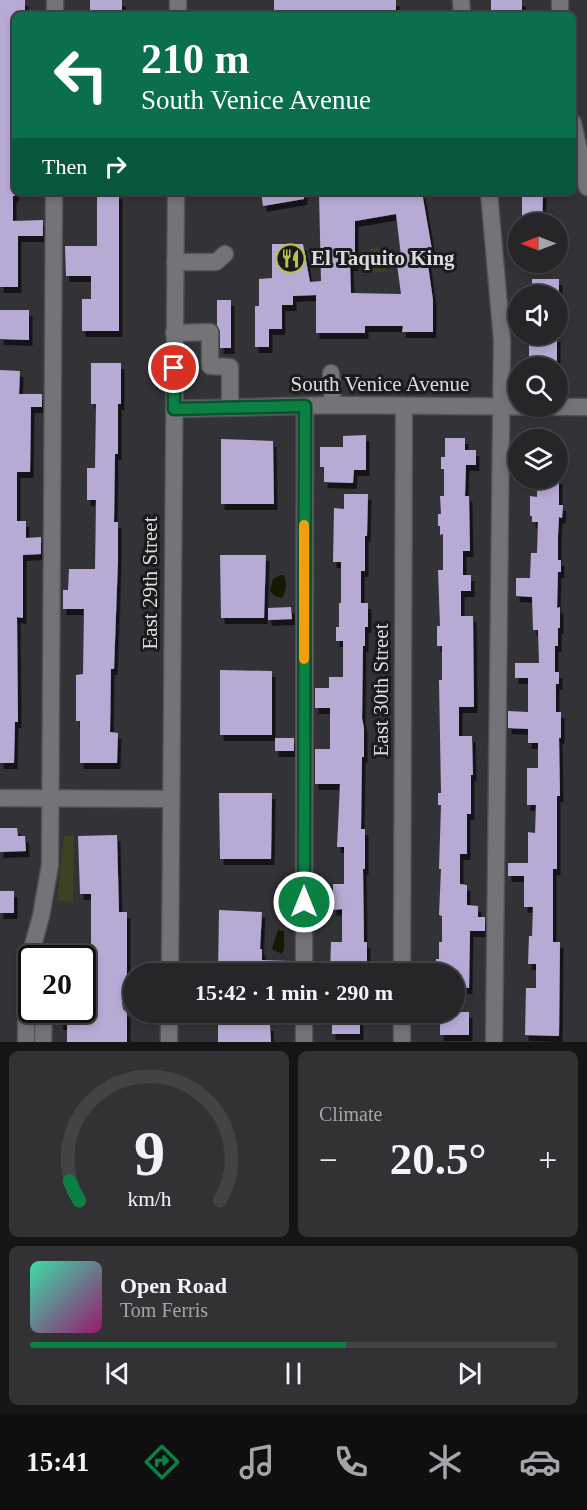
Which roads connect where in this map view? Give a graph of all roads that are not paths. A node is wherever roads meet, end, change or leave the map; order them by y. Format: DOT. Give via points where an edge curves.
graph roads {
  1 [pos="576,137"];
  2 [pos="587,187"];
  3 [pos="54,195"];
  4 [pos="176,195"];
  5 [pos="489,195"];
  6 [pos="225,254"];
  7 [pos="175,262"];
  8 [pos="174,333"];
  9 [pos="331,373"];
  10 [pos="333,405"];
  11 [pos="305,406"];
  12 [pos="404,406"];
  13 [pos="230,407"];
  14 [pos="500,407"];
  15 [pos="587,407"];
  16 [pos="174,409"];
  17 [pos="0,798"];
  18 [pos="50,798"];
  19 [pos="171,799"];
  20 [pos="170,963"];
  21 [pos="304,963"];
  22 [pos="402,963"];
  23 [pos="44,1023"];
  24 [pos="169,1023"];
  25 [pos="304,1023"];
  26 [pos="402,1023"];
  27 [pos="26,1042"];
  28 [pos="43,1042"];
  29 [pos="169,1042"];
  30 [pos="304,1042"];
  31 [pos="402,1042"];
  32 [pos="494,1042"];
  1 -- 2 [label="street"];
  3 -- 18 [label="street"];
  4 -- 7 [label="street, East 29th Street"];
  5 -- 14 [label="street" via="502,340"];
  6 -- 7 [label="street" via="216,262"];
  7 -- 8 [label="street, East 29th Street"];
  8 -- 13 [label="street" via="210,332 210,366 230,367"];
  8 -- 16 [label="street, East 29th Street"];
  9 -- 10 [label="street"];
  10 -- 11 [label="street, South Venice Avenue"];
  10 -- 12 [label="street, South Venice Avenue"];
  11 -- 13 [label="street, South Venice Avenue"];
  11 -- 21 [label="street"];
  12 -- 14 [label="street, South Venice Avenue"];
  12 -- 22 [label="street, East 30th Street"];
  13 -- 16 [label="street, South Venice Avenue"];
  14 -- 15 [label="street, South Venice Avenue"];
  14 -- 32 [label="street"];
  16 -- 19 [label="street, East 29th Street"];
  17 -- 18 [label="street"];
  18 -- 19 [label="street"];
  18 -- 27 [label="street" via="50,865 27,967"];
  19 -- 20 [label="street, East 29th Street"];
  23 -- 28 [label="street"];
  24 -- 29 [label="street"];
  25 -- 30 [label="street"];
  26 -- 31 [label="street"];
}
